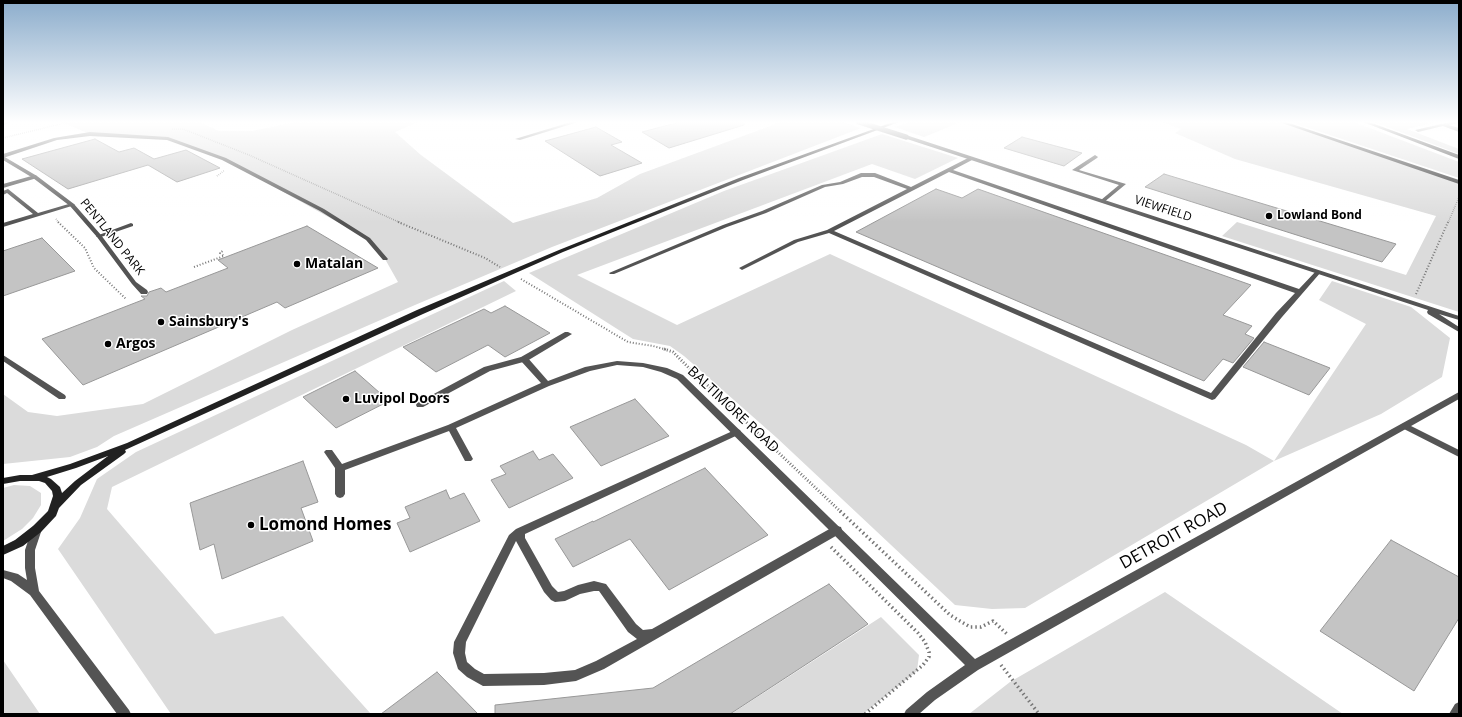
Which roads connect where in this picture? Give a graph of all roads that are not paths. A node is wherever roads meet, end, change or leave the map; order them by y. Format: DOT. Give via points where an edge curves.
graph roads {
  1 [pos="214,155"];
  2 [pos="805,155"];
  3 [pos="962,155"];
  4 [pos="1380,155"];
  5 [pos="3,157"];
  6 [pos="1095,157"];
  7 [pos="970,158"];
  8 [pos="949,170"];
  9 [pos="35,177"];
  10 [pos="1459,182"];
  11 [pos="3,186"];
  12 [pos="912,189"];
  13 [pos="3,193"];
  14 [pos="1103,201"];
  15 [pos="72,205"];
  16 [pos="38,215"];
  17 [pos="3,225"];
  18 [pos="131,225"];
  19 [pos="829,231"];
  20 [pos="99,236"];
  21 [pos="385,259"];
  22 [pos="742,268"];
  23 [pos="1318,272"];
  24 [pos="612,273"];
  25 [pos="144,292"];
  26 [pos="1300,292"];
  27 [pos="1413,302"];
  28 [pos="1459,318"];
  29 [pos="1459,330"];
  30 [pos="568,334"];
  31 [pos="3,357"];
  32 [pos="524,359"];
  33 [pos="546,384"];
  34 [pos="1459,395"];
  35 [pos="62,397"];
  36 [pos="420,405"];
  37 [pos="1405,426"];
  38 [pos="451,427"];
  39 [pos="737,432"];
  40 [pos="130,445"];
  41 [pos="329,452"];
  42 [pos="1459,454"];
  43 [pos="468,459"];
  44 [pos="340,468"];
  45 [pos="32,478"];
  46 [pos="3,479"];
  47 [pos="340,494"];
  48 [pos="54,507"];
  49 [pos="37,529"];
  50 [pos="837,530"];
  51 [pos="520,532"];
  52 [pos="3,551"];
  53 [pos="3,574"];
  54 [pos="34,592"];
  55 [pos="654,634"];
  56 [pos="974,666"];
  57 [pos="1459,708"];
  58 [pos="125,714"];
  59 [pos="910,714"];
  60 [pos="1455,714"];
  1 -- 21 [label="street" via="322,210 368,239"];
  2 -- 40 [label="main road" via="548,257 420,312"];
  3 -- 7 [label="street, VIEWFIELD, bridge"];
  4 -- 10 [label="main road"];
  5 -- 9 [label="street, PENTLAND PARK"];
  6 -- 14 [label="street" via="1076,170 1123,184"];
  7 -- 8 [label="street"];
  7 -- 14 [label="street, VIEWFIELD"];
  8 -- 12 [label="street"];
  8 -- 26 [label="street"];
  9 -- 11 [label="street"];
  9 -- 15 [label="street, PENTLAND PARK"];
  12 -- 19 [label="street"];
  12 -- 24 [label="street" via="874,175 861,175 824,186"];
  13 -- 16 [label="street" via="8,191"];
  14 -- 23 [label="street, VIEWFIELD"];
  15 -- 16 [label="street"];
  15 -- 20 [label="street, PENTLAND PARK"];
  16 -- 17 [label="street"];
  18 -- 20 [label="street"];
  19 -- 22 [label="street" via="800,239"];
  19 -- 26 [label="street" via="1212,398"];
  20 -- 25 [label="street, PENTLAND PARK"];
  23 -- 26 [label="street"];
  23 -- 27 [label="street, VIEWFIELD"];
  27 -- 28 [label="street, VIEWFIELD"];
  27 -- 29 [label="street"];
  30 -- 32 [label="street"];
  31 -- 35 [label="street"];
  32 -- 33 [label="street"];
  32 -- 36 [label="street" via="487,369"];
  33 -- 38 [label="street, BALTIMORE ROAD"];
  33 -- 39 [label="street, BALTIMORE ROAD" via="588,369 617,363 664,370 680,377"];
  34 -- 37 [label="street, DETROIT ROAD"];
  37 -- 42 [label="street"];
  37 -- 56 [label="street, DETROIT ROAD"];
  38 -- 43 [label="street"];
  38 -- 44 [label="street, BALTIMORE ROAD"];
  39 -- 50 [label="street, BALTIMORE ROAD"];
  39 -- 51 [label="street"];
  40 -- 45 [label="main road"];
  40 -- 48 [label="main road" via="78,483"];
  41 -- 44 [label="street"];
  44 -- 47 [label="street"];
  45 -- 46 [label="main road"];
  45 -- 48 [label="main road" via="48,481 57,490 58,496"];
  48 -- 49 [label="main road" via="52,513"];
  49 -- 52 [label="main road"];
  49 -- 54 [label="street" via="30,550"];
  50 -- 55 [label="street"];
  50 -- 56 [label="street, BALTIMORE ROAD"];
  51 -- 55 [label="street" via="520,538 555,597 594,586 602,587 632,628 641,635"];
  51 -- 55 [label="street" via="508,546 460,642 462,665 471,673 483,680 544,679 576,675 600,665"];
  53 -- 54 [label="street" via="14,577"];
  54 -- 58 [label="street"];
  56 -- 59 [label="street, DETROIT ROAD"];
  57 -- 60 [label="street"];
}
